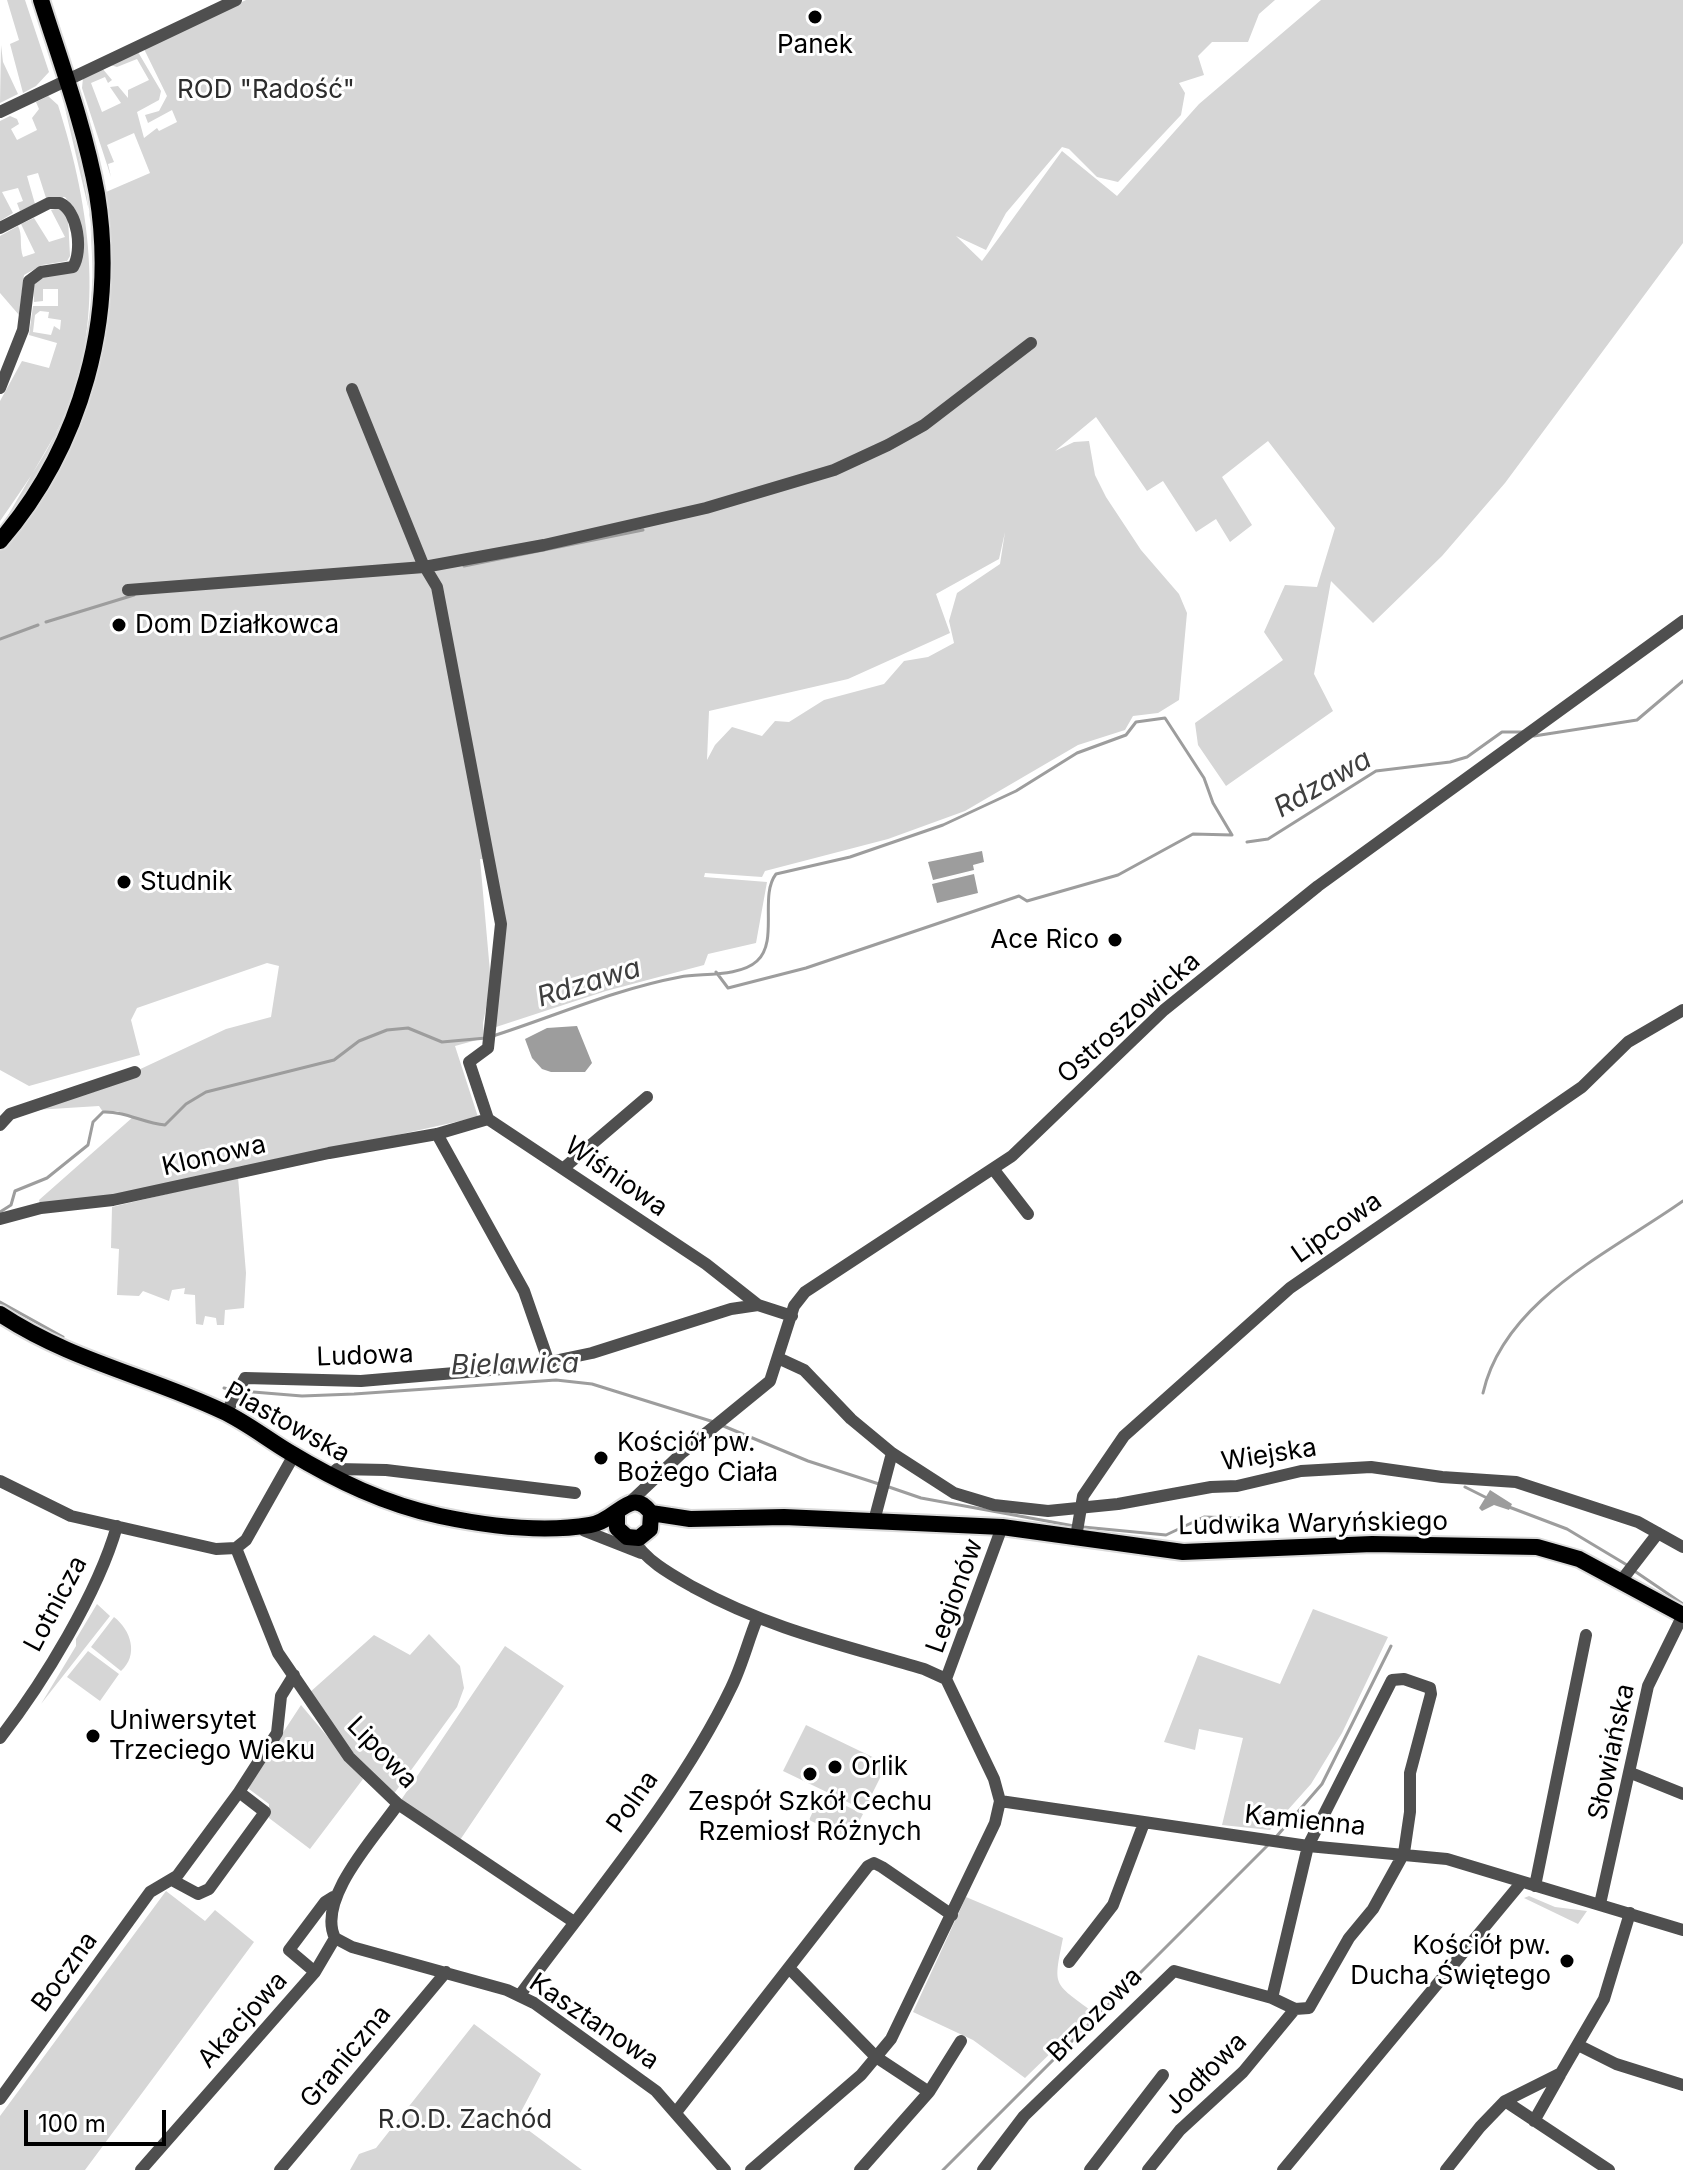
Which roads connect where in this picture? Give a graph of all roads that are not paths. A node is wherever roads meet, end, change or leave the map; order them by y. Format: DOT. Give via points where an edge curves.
graph roads {
  1 [pos="41,0"];
  2 [pos="236,0"];
  3 [pos="66,80"];
  4 [pos="0,112"];
  5 [pos="0,228"];
  6 [pos="1031,343"];
  7 [pos="0,388"];
  8 [pos="352,389"];
  9 [pos="0,541"];
  10 [pos="424,567"];
  11 [pos="128,590"];
  12 [pos="1683,621"];
  13 [pos="1683,1010"];
  14 [pos="135,1072"];
  15 [pos="647,1097"];
  16 [pos="488,1119"];
  17 [pos="1,1123"];
  18 [pos="437,1134"];
  19 [pos="565,1167"];
  20 [pos="994,1170"];
  21 [pos="1028,1214"];
  22 [pos="0,1219"];
  23 [pos="758,1305"];
  24 [pos="0,1314"];
  25 [pos="792,1316"];
  26 [pos="778,1358"];
  27 [pos="549,1363"];
  28 [pos="226,1413"];
  29 [pos="892,1453"];
  30 [pos="294,1455"];
  31 [pos="331,1476"];
  32 [pos="0,1481"];
  33 [pos="652,1482"];
  34 [pos="575,1493"];
  35 [pos="1080,1506"];
  36 [pos="623,1508"];
  37 [pos="874,1521"];
  38 [pos="117,1526"];
  39 [pos="1002,1527"];
  40 [pos="563,1528"];
  41 [pos="1077,1529"];
  42 [pos="641,1530"];
  43 [pos="585,1531"];
  44 [pos="1658,1533"];
  45 [pos="1683,1547"];
  46 [pos="236,1548"];
  47 [pos="1628,1572"];
  48 [pos="1683,1615"];
  49 [pos="757,1619"];
  50 [pos="1586,1635"];
  51 [pos="294,1675"];
  52 [pos="946,1679"];
  53 [pos="0,1738"];
  54 [pos="1631,1773"];
  55 [pos="239,1792"];
  56 [pos="1683,1794"];
  57 [pos="1000,1801"];
  58 [pos="398,1804"];
  59 [pos="1144,1823"];
  60 [pos="1308,1846"];
  61 [pos="1404,1853"];
  62 [pos="172,1880"];
  63 [pos="1521,1883"];
  64 [pos="1535,1886"];
  65 [pos="333,1897"];
  66 [pos="1600,1904"];
  67 [pos="1630,1913"];
  68 [pos="952,1915"];
  69 [pos="574,1922"];
  70 [pos="1683,1930"];
  71 [pos="335,1938"];
  72 [pos="1069,1962"];
  73 [pos="789,1968"];
  74 [pos="315,1972"];
  75 [pos="446,1972"];
  76 [pos="520,1995"];
  77 [pos="1272,1998"];
  78 [pos="1295,2009"];
  79 [pos="961,2041"];
  80 [pos="1578,2045"];
  81 [pos="876,2057"];
  82 [pos="1561,2073"];
  83 [pos="1163,2075"];
  84 [pos="1683,2085"];
  85 [pos="929,2092"];
  86 [pos="0,2099"];
  87 [pos="1505,2101"];
  88 [pos="677,2111"];
  89 [pos="1534,2121"];
  90 [pos="141,2170"];
  91 [pos="280,2170"];
  92 [pos="725,2170"];
  93 [pos="751,2170"];
  94 [pos="860,2170"];
  95 [pos="983,2170"];
  96 [pos="1090,2170"];
  97 [pos="1148,2170"];
  98 [pos="1283,2170"];
  99 [pos="1446,2170"];
  100 [pos="1609,2170"];
  1 -- 3 [label="main road"];
  2 -- 3 [label="street"];
  3 -- 4 [label="street"];
  3 -- 9 [label="main road" via="92,169 101,227 96,334 74,423"];
  5 -- 7 [label="street" via="49,203 60,203 71,210 76,263 69,269 41,272 29,281 23,330"];
  6 -- 10 [label="street" via="924,425 834,470 632,526"];
  8 -- 10 [label="street"];
  10 -- 11 [label="street"];
  10 -- 16 [label="street" via="437,587 501,924 488,1048 469,1066"];
  12 -- 20 [label="street, Ostroszowicka" via="1336,871 1164,1010"];
  13 -- 35 [label="street, Lipcowa" via="1628,1042 1582,1087 1290,1288 1124,1436"];
  14 -- 17 [label="street" via="10,1114"];
  15 -- 19 [label="street"];
  16 -- 18 [label="street, Klonowa"];
  16 -- 19 [label="street, Wiśniowa"];
  18 -- 22 [label="street, Klonowa"];
  18 -- 27 [label="street" via="524,1291"];
  19 -- 23 [label="street, Wiśniowa"];
  20 -- 21 [label="street"];
  20 -- 25 [label="street, Ostroszowicka" via="822,1279 798,1299"];
  23 -- 25 [label="street, Wiśniowa"];
  23 -- 27 [label="street, Ludowa"];
  24 -- 28 [label="main road, Piastowska" via="74,1355"];
  25 -- 26 [label="street, Ostroszowicka"];
  26 -- 29 [label="street, Wiejska" via="804,1370"];
  26 -- 33 [label="street, Ostroszowicka" via="764,1388"];
  27 -- 28 [label="street, Ludowa" via="361,1381 245,1378"];
  28 -- 30 [label="main road, Piastowska"];
  29 -- 35 [label="street, Wiejska" via="968,1500 1048,1511"];
  29 -- 37 [label="street"];
  30 -- 31 [label="main road, Piastowska"];
  30 -- 46 [label="street" via="246,1540"];
  31 -- 34 [label="street" via="337,1469 386,1470"];
  31 -- 40 [label="main road, Piastowska" via="379,1499 439,1516"];
  32 -- 38 [label="street" via="71,1516"];
  33 -- 36 [label="street, Ostroszowicka"];
  33 -- 42 [label="street"];
  35 -- 41 [label="street, Lipcowa"];
  35 -- 44 [label="street, Wiejska" via="1237,1486 1301,1471 1371,1467 1516,1482"];
  36 -- 40 [label="main road, Piastowska" via="601,1523"];
  36 -- 42 [label="main road"];
  36 -- 42 [label="main road" via="640,1503"];
  37 -- 39 [label="main road, Ludwika Waryńskiego"];
  37 -- 42 [label="main road, Ludwika Waryńskiego" via="690,1519"];
  38 -- 46 [label="street" via="216,1549"];
  38 -- 53 [label="street, Lotnicza" via="48,1667"];
  39 -- 41 [label="main road, Ludwika Waryńskiego"];
  39 -- 52 [label="street, Legionów"];
  40 -- 43 [label="main road, Piastowska"];
  41 -- 47 [label="main road, Ludwika Waryńskiego" via="1192,1553 1347,1545 1532,1547"];
  42 -- 43 [label="main road, Piastowska"];
  42 -- 43 [label="street, Piastowska"];
  42 -- 49 [label="street" via="660,1566"];
  44 -- 45 [label="street, Wiejska"];
  44 -- 47 [label="street"];
  46 -- 51 [label="street, Lipowa" via="269,1634"];
  47 -- 48 [label="main road, Ludwika Waryńskiego"];
  48 -- 54 [label="street, Słowiańska" via="1651,1675"];
  49 -- 52 [label="street"];
  49 -- 69 [label="street, Polna" via="729,1693 648,1821"];
  50 -- 64 [label="street"];
  51 -- 55 [label="street, Boczna" via="281,1696 277,1733"];
  51 -- 58 [label="street, Lipowa" via="349,1757"];
  52 -- 57 [label="street"];
  54 -- 56 [label="street"];
  54 -- 66 [label="street, Słowiańska"];
  55 -- 62 [label="street, Boczna"];
  55 -- 62 [label="street" via="265,1812 209,1889 198,1894"];
  57 -- 59 [label="street, Kamienna"];
  57 -- 68 [label="street"];
  58 -- 65 [label="street, Akacjowa"];
  58 -- 69 [label="street, Lipowa"];
  59 -- 60 [label="street, Kamienna"];
  59 -- 72 [label="street" via="1113,1905"];
  60 -- 61 [label="street, Kamienna"];
  60 -- 61 [label="street" via="1392,1680 1414,1682 1430,1688 1431,1694 1410,1773"];
  60 -- 77 [label="street"];
  61 -- 63 [label="street, Kamienna" via="1447,1859"];
  61 -- 78 [label="street, Jodłowa" via="1373,1909 1323,1978 1312,2004"];
  62 -- 86 [label="street, Boczna" via="150,1892"];
  63 -- 64 [label="street, Kamienna"];
  63 -- 98 [label="street"];
  64 -- 66 [label="street, Kamienna"];
  65 -- 71 [label="street, Akacjowa" via="330,1919"];
  65 -- 74 [label="street, Akacjowa" via="289,1950"];
  66 -- 67 [label="street, Kamienna"];
  67 -- 70 [label="street, Kamienna"];
  67 -- 80 [label="street" via="1612,1980"];
  68 -- 73 [label="street" via="874,1863"];
  68 -- 81 [label="street" via="905,2014"];
  69 -- 76 [label="street, Polna"];
  71 -- 74 [label="street, Akacjowa"];
  71 -- 75 [label="street, Kasztanowa"];
  73 -- 81 [label="street"];
  73 -- 88 [label="street"];
  74 -- 90 [label="street, Akacjowa"];
  75 -- 76 [label="street, Kasztanowa"];
  75 -- 91 [label="street, Graniczna"];
  76 -- 88 [label="street, Kasztanowa" via="600,2048"];
  77 -- 78 [label="street"];
  77 -- 95 [label="street, Brzozowa" via="1174,1971 1024,2116"];
  78 -- 97 [label="street, Jodłowa" via="1243,2072 1180,2130"];
  79 -- 85 [label="street"];
  80 -- 82 [label="street"];
  80 -- 84 [label="street" via="1616,2064"];
  81 -- 85 [label="street"];
  81 -- 93 [label="street"];
  82 -- 87 [label="street"];
  82 -- 89 [label="street"];
  83 -- 96 [label="street"];
  85 -- 94 [label="street"];
  87 -- 89 [label="street"];
  87 -- 99 [label="street"];
  88 -- 92 [label="street, Kasztanowa"];
  89 -- 100 [label="street"];
}
